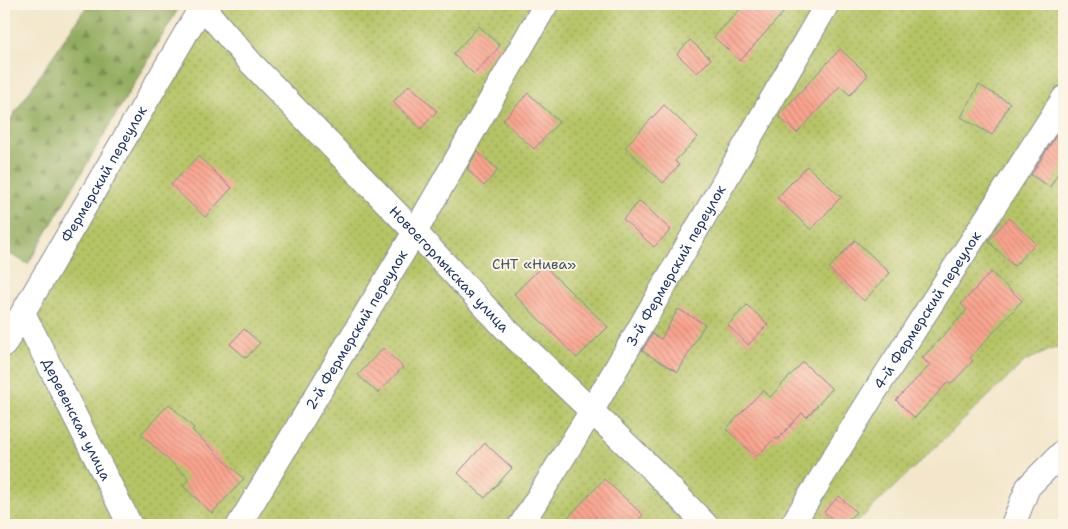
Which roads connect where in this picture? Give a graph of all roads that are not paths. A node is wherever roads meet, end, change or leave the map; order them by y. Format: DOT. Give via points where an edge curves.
graph roads {
  1 [pos="546,4"];
  2 [pos="827,4"];
  3 [pos="202,5"];
  4 [pos="1064,98"];
  5 [pos="415,232"];
  6 [pos="22,313"];
  7 [pos="4,345"];
  8 [pos="591,412"];
  9 [pos="1064,451"];
  10 [pos="130,525"];
  11 [pos="239,525"];
  12 [pos="521,525"];
  13 [pos="706,525"];
  14 [pos="792,525"];
  15 [pos="1013,525"];
  1 -- 5 [label="street, 2-й Фермерский переулок"];
  2 -- 8 [label="street, 3-й Фермерский переулок"];
  3 -- 5 [label="street, Новоегорлыкская улица" via="251,63"];
  3 -- 6 [label="street, Фермерский переулок"];
  4 -- 14 [label="street, 4-й Фермерский переулок"];
  5 -- 8 [label="street, Новоегорлыкская улица" via="506,329"];
  5 -- 11 [label="street, 2-й Фермерский переулок"];
  6 -- 7 [label="street, Фермерский переулок"];
  6 -- 10 [label="street, Деревенская улица"];
  8 -- 12 [label="street, 3-й Фермерский переулок"];
  8 -- 13 [label="street, Новоегорлыкская улица"];
  9 -- 15 [label="street" via="1028,487"];
}
